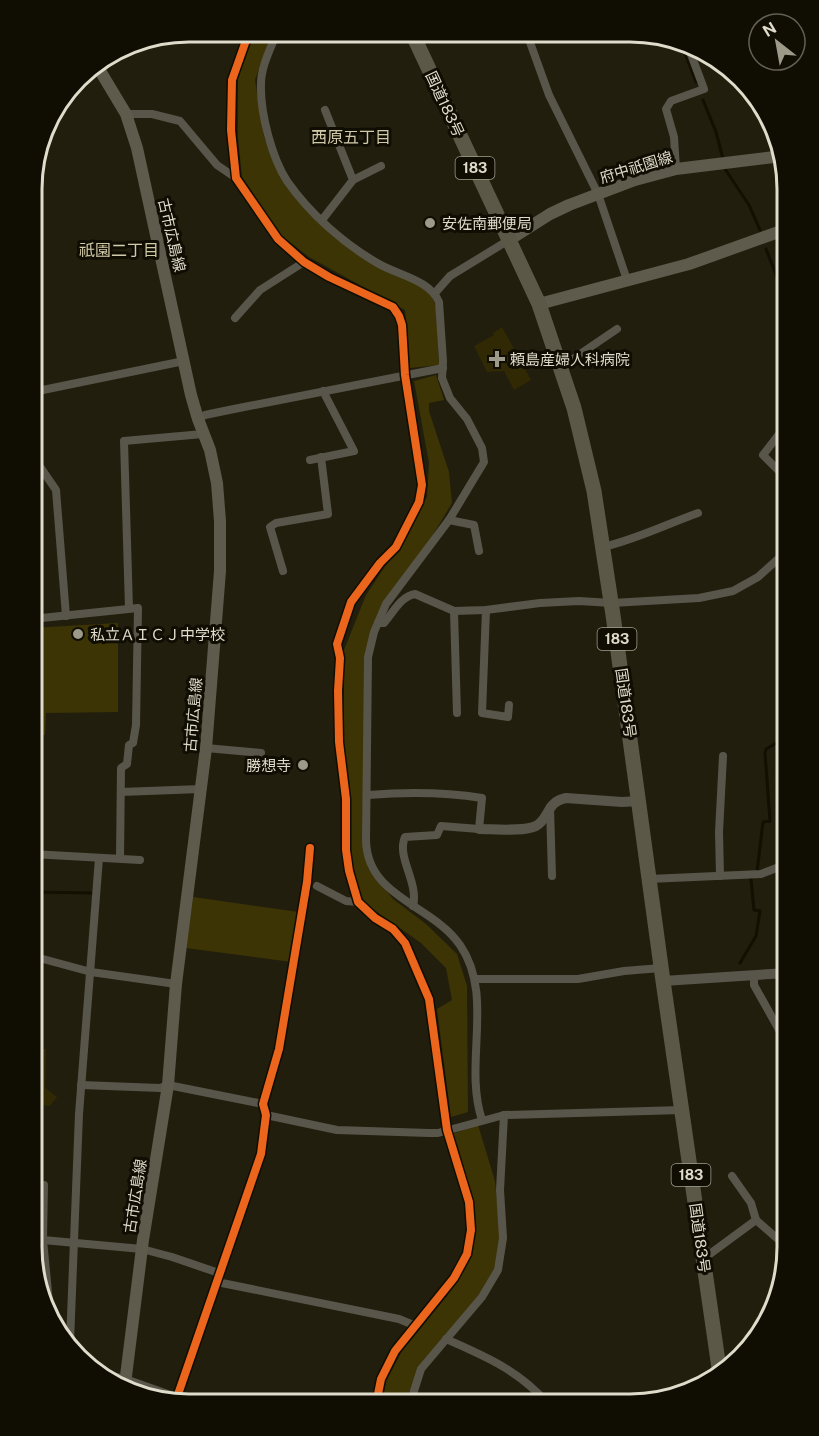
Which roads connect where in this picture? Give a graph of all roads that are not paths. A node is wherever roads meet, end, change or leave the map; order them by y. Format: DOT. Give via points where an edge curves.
graph roads {
  1 [pos="245,42"];
  2 [pos="273,42"];
  3 [pos="418,42"];
  4 [pos="530,42"];
  5 [pos="691,56"];
  6 [pos="101,72"];
  7 [pos="325,110"];
  8 [pos="126,114"];
  9 [pos="773,157"];
  10 [pos="381,166"];
  11 [pos="676,169"];
  12 [pos="236,178"];
  13 [pos="353,180"];
  14 [pos="598,194"];
  15 [pos="322,220"];
  16 [pos="777,233"];
  17 [pos="509,240"];
  18 [pos="304,262"];
  19 [pos="627,280"];
  20 [pos="435,293"];
  21 [pos="539,304"];
  22 [pos="235,318"];
  23 [pos="617,329"];
  24 [pos="184,361"];
  25 [pos="561,367"];
  26 [pos="443,368"];
  27 [pos="405,375"];
  28 [pos="42,390"];
  29 [pos="323,391"];
  30 [pos="198,419"];
  31 [pos="203,434"];
  32 [pos="777,437"];
  33 [pos="321,457"];
  34 [pos="310,460"];
  35 [pos="777,468"];
  36 [pos="42,470"];
  37 [pos="698,513"];
  38 [pos="449,520"];
  39 [pos="603,547"];
  40 [pos="479,551"];
  41 [pos="777,563"];
  42 [pos="283,571"];
  43 [pos="612,603"];
  44 [pos="129,608"];
  45 [pos="486,610"];
  46 [pos="454,611"];
  47 [pos="66,616"];
  48 [pos="42,617"];
  49 [pos="378,623"];
  50 [pos="509,705"];
  51 [pos="457,713"];
  52 [pos="206,748"];
  53 [pos="261,753"];
  54 [pos="723,756"];
  55 [pos="201,789"];
  56 [pos="121,792"];
  57 [pos="368,795"];
  58 [pos="640,801"];
  59 [pos="550,807"];
  60 [pos="479,829"];
  61 [pos="310,848"];
  62 [pos="42,855"];
  63 [pos="99,858"];
  64 [pos="120,858"];
  65 [pos="140,860"];
  66 [pos="777,868"];
  67 [pos="552,876"];
  68 [pos="720,876"];
  69 [pos="649,879"];
  70 [pos="317,886"];
  71 [pos="358,902"];
  72 [pos="413,906"];
  73 [pos="42,959"];
  74 [pos="91,972"];
  75 [pos="662,974"];
  76 [pos="777,974"];
  77 [pos="754,975"];
  78 [pos="475,979"];
  79 [pos="176,984"];
  80 [pos="777,1026"];
  81 [pos="168,1084"];
  82 [pos="81,1085"];
  83 [pos="263,1104"];
  84 [pos="682,1110"];
  85 [pos="266,1114"];
  86 [pos="504,1115"];
  87 [pos="482,1120"];
  88 [pos="447,1130"];
  89 [pos="732,1176"];
  90 [pos="44,1185"];
  91 [pos="756,1220"];
  92 [pos="777,1238"];
  93 [pos="43,1240"];
  94 [pos="74,1244"];
  95 [pos="142,1250"];
  96 [pos="703,1259"];
  97 [pos="218,1277"];
  98 [pos="47,1284"];
  99 [pos="416,1326"];
  100 [pos="70,1334"];
  101 [pos="446,1340"];
  102 [pos="718,1364"];
  103 [pos="125,1379"];
  104 [pos="179,1393"];
  105 [pos="378,1394"];
  106 [pos="414,1394"];
  107 [pos="538,1394"];
  1 -- 12 [label="street" via="232,80 231,130"];
  2 -- 15 [label="street" via="261,83 275,157 287,181"];
  3 -- 17 [label="highway, 国道183号 / 183"];
  4 -- 14 [label="street" via="549,95"];
  5 -- 11 [label="street" via="704,89 671,101 666,110 674,137"];
  6 -- 8 [label="main road, 古市広島線"];
  7 -- 13 [label="street"];
  8 -- 12 [label="street" via="152,114 180,121 217,165"];
  8 -- 24 [label="main road, 古市広島線"];
  9 -- 11 [label="main road, 府中祇園線"];
  10 -- 13 [label="street"];
  11 -- 14 [label="main road, 府中祇園線"];
  12 -- 18 [label="street" via="278,239"];
  13 -- 15 [label="street"];
  14 -- 17 [label="main road, 府中祇園線" via="550,214"];
  14 -- 19 [label="street"];
  15 -- 20 [label="street" via="353,248"];
  16 -- 19 [label="main road" via="689,264"];
  17 -- 20 [label="street" via="450,276"];
  17 -- 21 [label="highway, 国道183号 / 183"];
  18 -- 22 [label="street" via="260,290"];
  18 -- 27 [label="street" via="393,308 402,325"];
  19 -- 21 [label="main road"];
  20 -- 26 [label="street" via="439,302"];
  21 -- 25 [label="highway, 国道183号 / 183"];
  23 -- 25 [label="street"];
  24 -- 28 [label="street"];
  24 -- 30 [label="main road, 古市広島線"];
  25 -- 39 [label="highway, 国道183号 / 183" via="587,460"];
  26 -- 27 [label="street"];
  26 -- 38 [label="street" via="442,378 450,398 467,419 482,448 484,462"];
  27 -- 29 [label="street"];
  27 -- 71 [label="street" via="422,485 419,502 396,547 351,602 336,644 340,658 339,742 346,799 346,850"];
  29 -- 30 [label="street"];
  29 -- 33 [label="street" via="354,450"];
  30 -- 31 [label="main road, 古市広島線"];
  31 -- 44 [label="street" via="124,441"];
  31 -- 52 [label="main road, 古市広島線" via="218,483 220,521 220,571"];
  32 -- 35 [label="street" via="763,455"];
  33 -- 34 [label="street"];
  33 -- 42 [label="street" via="328,514 276,523 270,528"];
  36 -- 47 [label="street" via="56,490"];
  37 -- 39 [label="street"];
  38 -- 40 [label="street" via="474,525"];
  38 -- 49 [label="street" via="398,586"];
  39 -- 43 [label="highway, 国道183号 / 183"];
  41 -- 43 [label="street" via="733,591 699,598"];
  43 -- 45 [label="street" via="540,603"];
  43 -- 58 [label="highway, 国道183号 / 183"];
  44 -- 47 [label="street"];
  44 -- 56 [label="street" via="138,608 136,725 127,764 120,768"];
  45 -- 46 [label="street"];
  45 -- 50 [label="street" via="482,712 508,717"];
  46 -- 49 [label="street" via="415,594 408,595 384,624"];
  46 -- 51 [label="street"];
  47 -- 48 [label="street"];
  49 -- 57 [label="street" via="368,657"];
  52 -- 53 [label="street"];
  52 -- 55 [label="main road, 古市広島線"];
  54 -- 68 [label="street"];
  55 -- 56 [label="street"];
  55 -- 79 [label="main road, 古市広島線"];
  56 -- 64 [label="street"];
  57 -- 60 [label="street" via="401,792 482,798"];
  57 -- 72 [label="street" via="366,851 370,863 376,876"];
  58 -- 59 [label="street" via="570,797"];
  58 -- 69 [label="highway, 国道183号 / 183"];
  59 -- 60 [label="street" via="536,826"];
  59 -- 67 [label="street"];
  60 -- 72 [label="street" via="441,826 437,835 405,837 401,845 416,894"];
  61 -- 83 [label="street" via="279,1049"];
  62 -- 63 [label="street"];
  63 -- 64 [label="street"];
  63 -- 74 [label="street"];
  64 -- 65 [label="street"];
  66 -- 68 [label="street" via="761,874"];
  68 -- 69 [label="street"];
  69 -- 75 [label="highway, 国道183号 / 183"];
  70 -- 71 [label="street" via="346,901"];
  71 -- 88 [label="street" via="405,943 429,999"];
  72 -- 78 [label="street" via="444,927 459,944"];
  73 -- 74 [label="street"];
  74 -- 79 [label="street"];
  74 -- 82 [label="street"];
  75 -- 77 [label="street"];
  75 -- 78 [label="street" via="624,971 578,979"];
  75 -- 84 [label="highway, 国道183号 / 183"];
  76 -- 77 [label="street"];
  77 -- 80 [label="street" via="754,985"];
  78 -- 87 [label="street" via="476,1099"];
  79 -- 81 [label="main road, 古市広島線"];
  81 -- 82 [label="street" via="160,1088"];
  81 -- 83 [label="street"];
  81 -- 95 [label="main road, 古市広島線"];
  82 -- 94 [label="street"];
  83 -- 85 [label="street"];
  84 -- 86 [label="street"];
  84 -- 96 [label="highway, 国道183号 / 183"];
  85 -- 88 [label="street" via="337,1130"];
  85 -- 97 [label="street" via="261,1154"];
  86 -- 87 [label="street"];
  86 -- 101 [label="street" via="500,1190 503,1238 498,1270 482,1298"];
  87 -- 88 [label="street"];
  88 -- 99 [label="street" via="469,1202 471,1230 467,1254 454,1278"];
  89 -- 91 [label="street" via="751,1203"];
  90 -- 93 [label="street"];
  91 -- 92 [label="street"];
  91 -- 96 [label="street"];
  93 -- 94 [label="street"];
  93 -- 98 [label="street"];
  94 -- 95 [label="street"];
  94 -- 100 [label="street"];
  95 -- 97 [label="street" via="172,1257"];
  95 -- 103 [label="main road, 古市広島線"];
  96 -- 102 [label="highway, 国道183号 / 183"];
  97 -- 99 [label="street"];
  97 -- 104 [label="street"];
  99 -- 105 [label="street" via="395,1352"];
  101 -- 106 [label="street" via="422,1369"];
  101 -- 107 [label="street" via="518,1375"];
}
